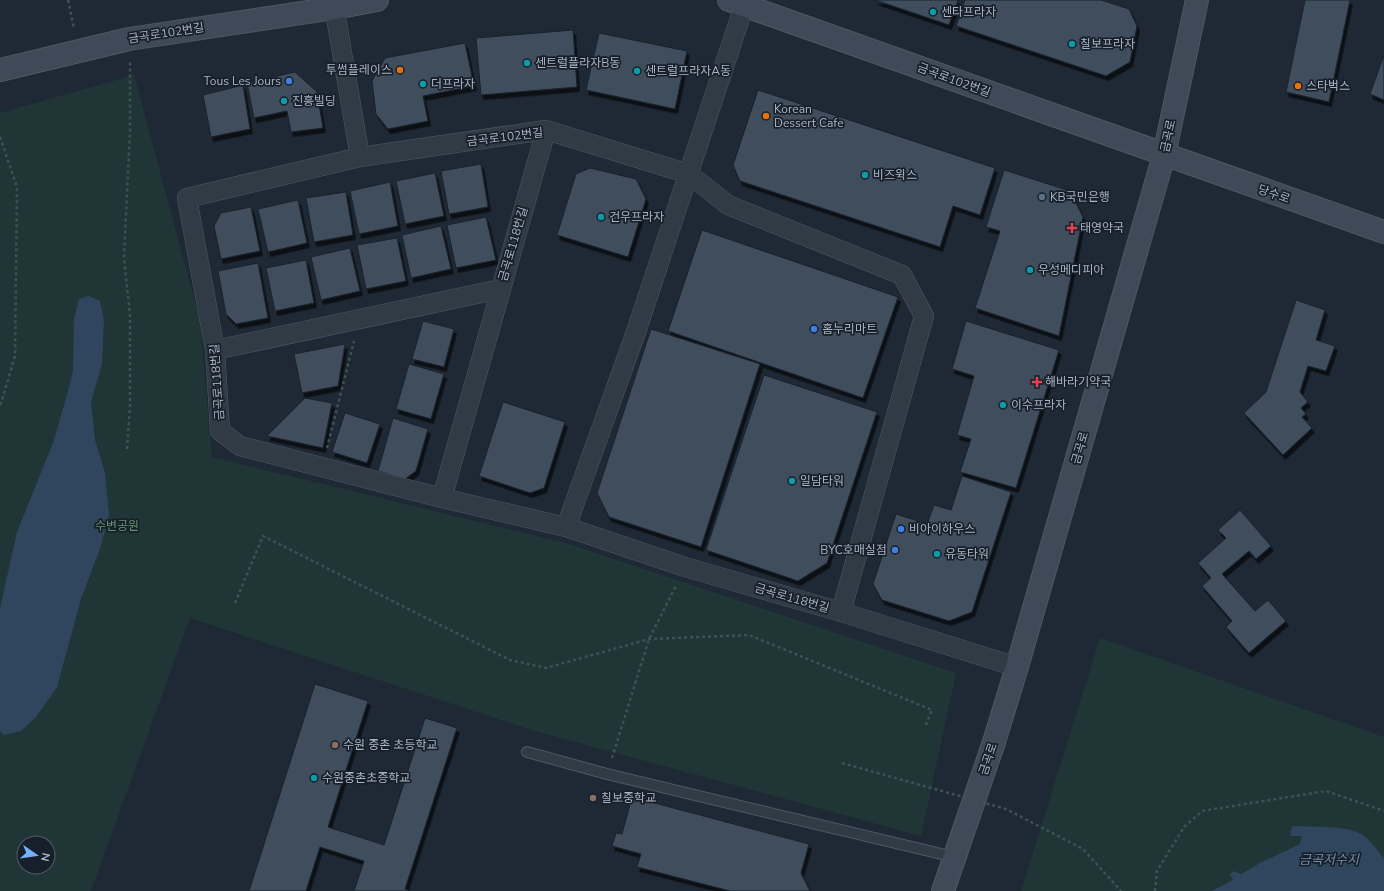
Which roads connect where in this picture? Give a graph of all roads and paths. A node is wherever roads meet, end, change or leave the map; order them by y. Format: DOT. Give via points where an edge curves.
graph roads {
  1 [pos="68,0"];
  2 [pos="377,0"];
  3 [pos="740,1"];
  4 [pos="1193,1"];
  5 [pos="334,4"];
  6 [pos="129,38"];
  7 [pos="78,51"];
  8 [pos="0,70"];
  9 [pos="546,130"];
  10 [pos="0,137"];
  11 [pos="1164,155"];
  12 [pos="360,157"];
  13 [pos="689,174"];
  14 [pos="187,198"];
  15 [pos="1384,232"];
  16 [pos="500,289"];
  17 [pos="360,319"];
  18 [pos="215,350"];
  19 [pos="0,407"];
  20 [pos="127,449"];
  21 [pos="322,468"];
  22 [pos="442,498"];
  23 [pos="566,527"];
  24 [pos="686,567"];
  25 [pos="236,603"];
  26 [pos="841,612"];
  27 [pos="649,640"];
  28 [pos="1017,667"];
  29 [pos="925,727"];
  30 [pos="527,752"];
  31 [pos="842,763"];
  32 [pos="607,774"];
  33 [pos="1384,811"];
  34 [pos="954,857"];
  35 [pos="943,891"];
  36 [pos="1121,891"];
  37 [pos="1155,891"];
  1 -- 7 [label="path"];
  2 -- 5 [label="street, 금곡로102번길"];
  3 -- 11 [label="street, 금곡로102번길"];
  3 -- 13 [label="street, 금곡로102번길"];
  4 -- 11 [label="street, 금곡로"];
  5 -- 6 [label="street, 금곡로102번길"];
  5 -- 12 [label="street"];
  6 -- 7 [label="street, 금곡로102번길"];
  6 -- 20 [label="path" via="130,130 124,258 130,315 130,407"];
  7 -- 8 [label="street, 금곡로102번길"];
  9 -- 12 [label="street, 금곡로102번길"];
  9 -- 13 [label="street, 금곡로102번길"];
  9 -- 16 [label="street, 금곡로118번길"];
  10 -- 19 [label="path" via="17,187 15,356"];
  11 -- 15 [label="street, 당수로"];
  11 -- 28 [label="street, 금곡로"];
  12 -- 14 [label="street, 금곡로102번길"];
  13 -- 23 [label="street"];
  13 -- 26 [label="street" via="728,205 902,275 924,316"];
  14 -- 18 [label="street, 금곡로118번길"];
  16 -- 17 [label="street"];
  16 -- 22 [label="street, 금곡로118번길"];
  17 -- 18 [label="street"];
  17 -- 21 [label="path"];
  18 -- 21 [label="street, 금곡로118번길" via="220,431 240,446"];
  21 -- 22 [label="street, 금곡로118번길"];
  22 -- 23 [label="street, 금곡로118번길"];
  23 -- 24 [label="street, 금곡로118번길"];
  24 -- 26 [label="street, 금곡로118번길"];
  24 -- 27 [label="path"];
  25 -- 27 [label="path" via="263,536 510,660 546,668"];
  26 -- 28 [label="street, 금곡로118번길"];
  27 -- 29 [label="path" via="749,635 932,710"];
  27 -- 32 [label="path"];
  28 -- 34 [label="street, 금곡로"];
  30 -- 32 [label="lane"];
  31 -- 36 [label="path, bridge" via="1006,809 1083,849"];
  32 -- 34 [label="lane"];
  33 -- 37 [label="path" via="1326,791 1202,811 1184,827 1157,871"];
  34 -- 35 [label="street, 금곡로"];
}
